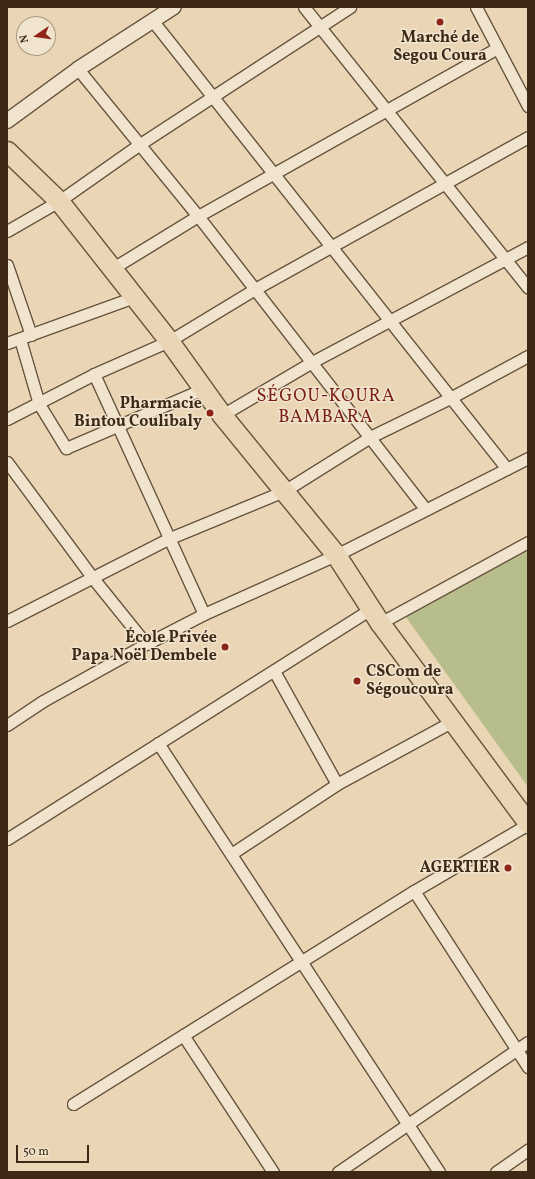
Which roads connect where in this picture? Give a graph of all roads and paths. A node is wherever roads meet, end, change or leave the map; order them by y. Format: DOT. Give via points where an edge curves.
graph roads {
  1 [pos="174,7"];
  2 [pos="304,7"];
  3 [pos="350,7"];
  4 [pos="476,7"];
  5 [pos="152,20"];
  6 [pos="320,27"];
  7 [pos="498,48"];
  8 [pos="78,69"];
  9 [pos="213,97"];
  10 [pos="526,100"];
  11 [pos="386,110"];
  12 [pos="7,121"];
  13 [pos="528,137"];
  14 [pos="140,144"];
  15 [pos="7,151"];
  16 [pos="273,174"];
  17 [pos="445,184"];
  18 [pos="59,201"];
  19 [pos="198,216"];
  20 [pos="7,231"];
  21 [pos="331,246"];
  22 [pos="528,247"];
  23 [pos="505,259"];
  24 [pos="7,265"];
  25 [pos="113,268"];
  26 [pos="528,288"];
  27 [pos="255,289"];
  28 [pos="134,297"];
  29 [pos="390,321"];
  30 [pos="31,335"];
  31 [pos="20,339"];
  32 [pos="169,341"];
  33 [pos="7,343"];
  34 [pos="528,356"];
  35 [pos="312,362"];
  36 [pos="94,374"];
  37 [pos="203,389"];
  38 [pos="450,398"];
  39 [pos="39,404"];
  40 [pos="222,415"];
  41 [pos="7,419"];
  42 [pos="120,426"];
  43 [pos="370,437"];
  44 [pos="528,458"];
  45 [pos="7,462"];
  46 [pos="507,469"];
  47 [pos="284,491"];
  48 [pos="425,509"];
  49 [pos="170,538"];
  50 [pos="528,542"];
  51 [pos="336,555"];
  52 [pos="92,577"];
  53 [pos="204,614"];
  54 [pos="376,616"];
  55 [pos="7,621"];
  56 [pos="146,644"];
  57 [pos="274,671"];
  58 [pos="453,721"];
  59 [pos="7,725"];
  60 [pos="158,743"];
  61 [pos="337,784"];
  62 [pos="528,823"];
  63 [pos="7,839"];
  64 [pos="230,854"];
  65 [pos="414,891"];
  66 [pos="301,961"];
  67 [pos="182,1035"];
  68 [pos="528,1042"];
  69 [pos="517,1049"];
  70 [pos="528,1067"];
  71 [pos="73,1104"];
  72 [pos="408,1124"];
  73 [pos="528,1150"];
  74 [pos="273,1172"];
  75 [pos="338,1172"];
  76 [pos="439,1172"];
  77 [pos="496,1172"];
  1 -- 5 [label="street"];
  2 -- 6 [label="street"];
  3 -- 6 [label="street"];
  4 -- 7 [label="street"];
  5 -- 8 [label="street"];
  5 -- 9 [label="street"];
  6 -- 9 [label="street"];
  6 -- 11 [label="street"];
  7 -- 10 [label="street"];
  7 -- 11 [label="street"];
  8 -- 12 [label="street"];
  8 -- 14 [label="street"];
  9 -- 14 [label="street"];
  9 -- 16 [label="street"];
  11 -- 16 [label="street"];
  11 -- 17 [label="street"];
  13 -- 17 [label="street"];
  14 -- 18 [label="street"];
  14 -- 19 [label="street"];
  15 -- 18 [label="highway"];
  16 -- 19 [label="street"];
  16 -- 21 [label="street"];
  17 -- 21 [label="street"];
  17 -- 23 [label="street"];
  18 -- 20 [label="street"];
  18 -- 25 [label="highway"];
  19 -- 25 [label="street"];
  19 -- 27 [label="street"];
  21 -- 27 [label="street"];
  21 -- 29 [label="street"];
  22 -- 23 [label="street"];
  23 -- 26 [label="street"];
  23 -- 29 [label="street"];
  24 -- 30 [label="street"];
  25 -- 28 [label="highway"];
  27 -- 32 [label="street"];
  27 -- 35 [label="street"];
  28 -- 30 [label="street"];
  28 -- 32 [label="highway"];
  29 -- 35 [label="street"];
  29 -- 38 [label="street"];
  30 -- 31 [label="street"];
  31 -- 33 [label="street"];
  31 -- 39 [label="street"];
  32 -- 36 [label="street"];
  32 -- 37 [label="highway"];
  34 -- 38 [label="street"];
  35 -- 40 [label="street"];
  35 -- 43 [label="street"];
  36 -- 39 [label="street"];
  36 -- 42 [label="street"];
  37 -- 40 [label="highway"];
  37 -- 42 [label="street"];
  38 -- 43 [label="street"];
  38 -- 46 [label="street"];
  39 -- 41 [label="street"];
  39 -- 42 [label="street" via="66,448"];
  40 -- 47 [label="highway"];
  42 -- 49 [label="street"];
  43 -- 47 [label="street"];
  43 -- 48 [label="street"];
  44 -- 46 [label="street"];
  45 -- 52 [label="street"];
  46 -- 48 [label="street"];
  47 -- 49 [label="street"];
  47 -- 51 [label="highway"];
  48 -- 51 [label="street"];
  49 -- 52 [label="street"];
  49 -- 53 [label="street"];
  50 -- 54 [label="street"];
  51 -- 53 [label="street"];
  51 -- 54 [label="highway"];
  52 -- 55 [label="street"];
  52 -- 56 [label="street"];
  53 -- 56 [label="street"];
  54 -- 57 [label="street"];
  54 -- 58 [label="highway"];
  56 -- 59 [label="street" via="43,701"];
  57 -- 60 [label="street"];
  57 -- 61 [label="street"];
  58 -- 61 [label="street"];
  58 -- 62 [label="highway"];
  60 -- 63 [label="street"];
  60 -- 64 [label="street"];
  61 -- 64 [label="street"];
  62 -- 65 [label="street"];
  64 -- 66 [label="street"];
  65 -- 66 [label="street"];
  65 -- 69 [label="street"];
  66 -- 67 [label="street"];
  66 -- 72 [label="street"];
  67 -- 71 [label="street"];
  67 -- 74 [label="street"];
  68 -- 69 [label="street"];
  69 -- 70 [label="street"];
  69 -- 72 [label="street"];
  72 -- 75 [label="street"];
  72 -- 76 [label="street"];
  73 -- 77 [label="street"];
}
